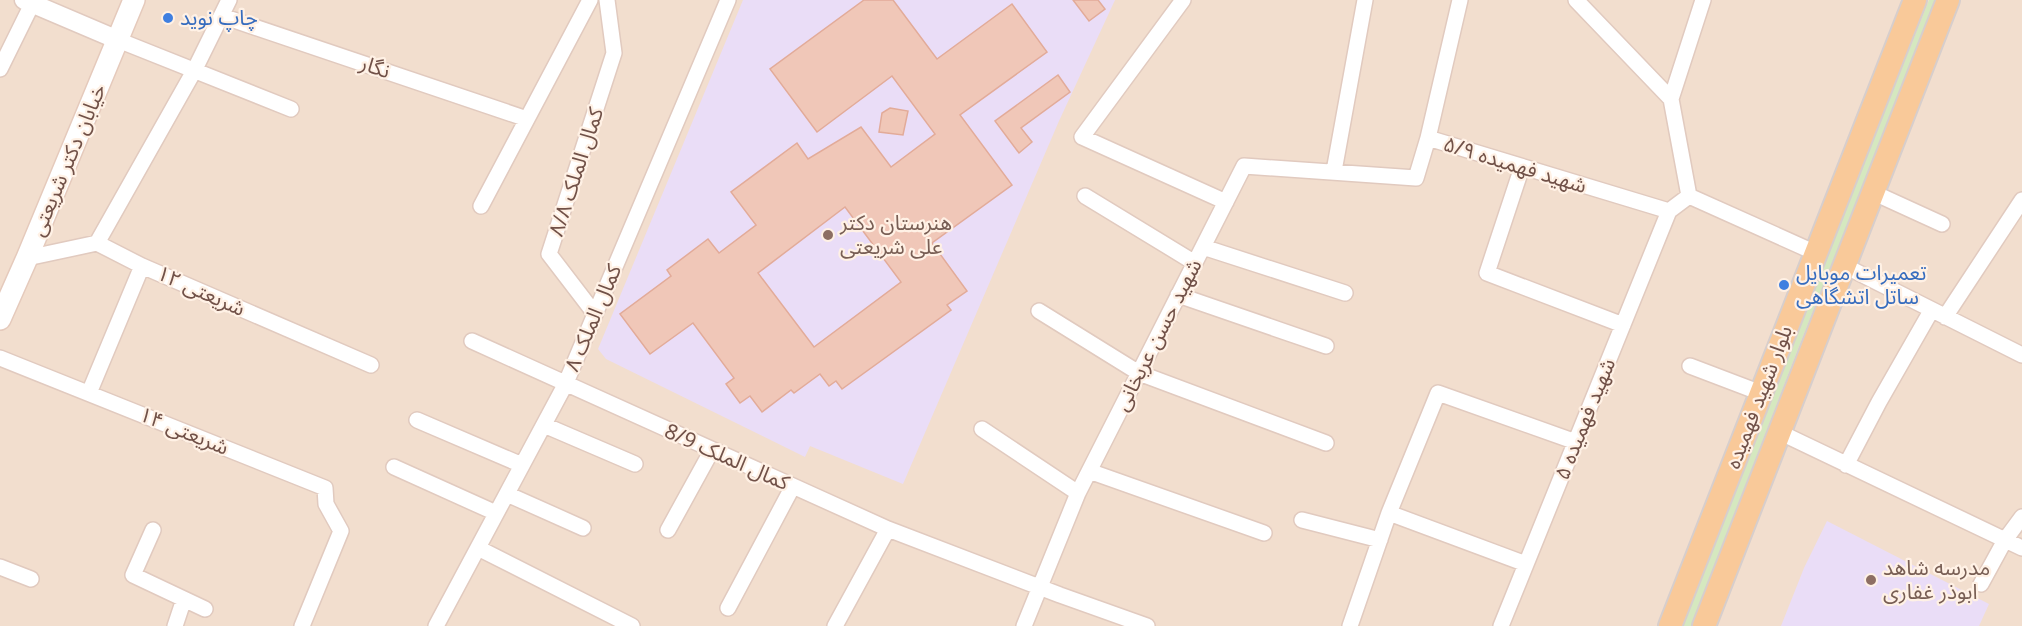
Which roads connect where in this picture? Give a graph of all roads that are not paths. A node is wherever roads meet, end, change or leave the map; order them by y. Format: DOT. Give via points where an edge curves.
graph roads {
  1 [pos="134,0"];
  2 [pos="229,0"];
  3 [pos="590,0"];
  4 [pos="607,0"];
  5 [pos="728,0"];
  6 [pos="1183,0"];
  7 [pos="1365,0"];
  8 [pos="1460,0"];
  9 [pos="1576,0"];
  10 [pos="1702,0"];
  11 [pos="1915,0"];
  12 [pos="1948,0"];
  13 [pos="30,1"];
  14 [pos="1588,6"];
  15 [pos="222,16"];
  16 [pos="118,40"];
  17 [pos="0,69"];
  18 [pos="194,71"];
  19 [pos="1671,99"];
  20 [pos="291,109"];
  21 [pos="527,118"];
  22 [pos="1428,138"];
  23 [pos="1522,167"];
  24 [pos="1334,171"];
  25 [pos="1872,192"];
  26 [pos="1085,196"];
  27 [pos="1689,196"];
  28 [pos="2022,200"];
  29 [pos="1226,202"];
  30 [pos="481,206"];
  31 [pos="1669,212"];
  32 [pos="1942,224"];
  33 [pos="97,243"];
  34 [pos="1203,247"];
  35 [pos="1816,253"];
  36 [pos="27,258"];
  37 [pos="1195,263"];
  38 [pos="1843,265"];
  39 [pos="141,266"];
  40 [pos="6,290"];
  41 [pos="1345,293"];
  42 [pos="1179,295"];
  43 [pos="1039,311"];
  44 [pos="595,314"];
  45 [pos="1938,314"];
  46 [pos="0,319"];
  47 [pos="1623,325"];
  48 [pos="472,341"];
  49 [pos="1326,346"];
  50 [pos="2022,356"];
  51 [pos="0,358"];
  52 [pos="371,365"];
  53 [pos="1690,366"];
  54 [pos="1139,373"];
  55 [pos="565,385"];
  56 [pos="89,393"];
  57 [pos="1761,393"];
  58 [pos="417,420"];
  59 [pos="543,425"];
  60 [pos="982,429"];
  61 [pos="1779,432"];
  62 [pos="1326,442"];
  63 [pos="1575,442"];
  64 [pos="712,450"];
  65 [pos="635,464"];
  66 [pos="522,465"];
  67 [pos="1846,465"];
  68 [pos="394,467"];
  69 [pos="1089,471"];
  70 [pos="793,486"];
  71 [pos="1078,493"];
  72 [pos="507,494"];
  73 [pos="496,513"];
  74 [pos="1389,513"];
  75 [pos="2022,517"];
  76 [pos="1302,520"];
  77 [pos="583,528"];
  78 [pos="888,529"];
  79 [pos="153,530"];
  80 [pos="668,530"];
  81 [pos="1264,533"];
  82 [pos="1380,540"];
  83 [pos="2005,540"];
  84 [pos="478,548"];
  85 [pos="2022,548"];
  86 [pos="1526,564"];
  87 [pos="0,567"];
  88 [pos="31,579"];
  89 [pos="1981,584"];
  90 [pos="1040,588"];
  91 [pos="184,599"];
  92 [pos="728,608"];
  93 [pos="205,609"];
  94 [pos="175,626"];
  95 [pos="302,626"];
  96 [pos="436,626"];
  97 [pos="632,626"];
  98 [pos="835,626"];
  99 [pos="1024,626"];
  100 [pos="1148,626"];
  101 [pos="1350,626"];
  102 [pos="1501,626"];
  103 [pos="1670,626"];
  104 [pos="1704,626"];
  1 -- 16 [label="main road, خیابان دکتر شریعتی"];
  2 -- 15 [label="street"];
  3 -- 21 [label="street"];
  4 -- 44 [label="street, کمال الملک ۸/۸" via="614,53 549,254"];
  5 -- 44 [label="street, کمال الملک ۸"];
  6 -- 29 [label="street" via="1082,137"];
  7 -- 24 [label="street"];
  8 -- 22 [label="street, شهید فهمیده ۵/۹"];
  9 -- 14 [label="street"];
  10 -- 19 [label="street"];
  11 -- 35 [label="main road, بلوار شهید فهمیده"];
  12 -- 25 [label="main road, بلوار شهید فهمیده"];
  13 -- 16 [label="street"];
  13 -- 17 [label="street"];
  14 -- 19 [label="street"];
  15 -- 18 [label="street"];
  15 -- 21 [label="street, نگار"];
  16 -- 18 [label="street"];
  16 -- 36 [label="main road, خیابان دکتر شریعتی"];
  18 -- 20 [label="street"];
  18 -- 33 [label="street"];
  19 -- 27 [label="street"];
  21 -- 30 [label="street"];
  22 -- 23 [label="street, شهید فهمیده ۵/۹"];
  22 -- 24 [label="street" via="1416,178"];
  23 -- 31 [label="street, شهید فهمیده ۵/۹"];
  23 -- 47 [label="street" via="1487,273"];
  24 -- 29 [label="street, شهید حسن عربخانی" via="1244,166"];
  25 -- 32 [label="street"];
  25 -- 38 [label="main road, بلوار شهید فهمیده"];
  26 -- 37 [label="street"];
  27 -- 31 [label="street"];
  27 -- 35 [label="street"];
  28 -- 45 [label="street"];
  29 -- 34 [label="street, شهید حسن عربخانی"];
  31 -- 47 [label="street, شهید فهمیده ۵"];
  33 -- 36 [label="street"];
  33 -- 39 [label="street, شریعتی ۱۲"];
  34 -- 37 [label="street, شهید حسن عربخانی"];
  34 -- 41 [label="street"];
  35 -- 57 [label="main road, بلوار شهید فهمیده"];
  36 -- 40 [label="main road, خیابان دکتر شریعتی"];
  37 -- 42 [label="street, شهید حسن عربخانی"];
  38 -- 45 [label="street"];
  38 -- 61 [label="main road, بلوار شهید فهمیده"];
  39 -- 52 [label="street, شریعتی ۱۲"];
  39 -- 56 [label="street"];
  40 -- 46 [label="main road, خیابان دکتر شریعتی"];
  42 -- 49 [label="street"];
  42 -- 54 [label="street, شهید حسن عربخانی"];
  43 -- 54 [label="street"];
  44 -- 55 [label="street, کمال الملک ۸"];
  45 -- 50 [label="street"];
  45 -- 67 [label="street" via="1879,402"];
  47 -- 63 [label="street, شهید فهمیده ۵"];
  48 -- 55 [label="street, کمال الملک 8/9"];
  51 -- 56 [label="street, شریعتی ۱۴"];
  53 -- 57 [label="street"];
  54 -- 62 [label="street"];
  54 -- 69 [label="street, شهید حسن عربخانی"];
  55 -- 59 [label="street, کمال الملک ۸"];
  55 -- 64 [label="street, کمال الملک 8/9"];
  56 -- 95 [label="street, شریعتی ۱۴" via="325,488 326,504 341,531"];
  57 -- 103 [label="main road, بلوار شهید فهمیده"];
  58 -- 66 [label="street"];
  59 -- 65 [label="street"];
  59 -- 66 [label="street, کمال الملک ۸"];
  60 -- 71 [label="street"];
  61 -- 67 [label="street"];
  61 -- 104 [label="main road, بلوار شهید فهمیده"];
  63 -- 74 [label="street" via="1438,393"];
  63 -- 86 [label="street, شهید فهمیده ۵"];
  64 -- 70 [label="street, کمال الملک 8/9"];
  64 -- 80 [label="street"];
  66 -- 72 [label="street, کمال الملک ۸"];
  67 -- 83 [label="street"];
  68 -- 73 [label="street"];
  69 -- 71 [label="street, شهید حسن عربخانی"];
  69 -- 81 [label="street"];
  70 -- 78 [label="street, کمال الملک 8/9"];
  70 -- 92 [label="street"];
  71 -- 90 [label="street, شهید حسن عربخانی"];
  72 -- 73 [label="street, کمال الملک ۸"];
  72 -- 77 [label="street"];
  73 -- 84 [label="street, کمال الملک ۸"];
  74 -- 82 [label="street"];
  74 -- 86 [label="street"];
  75 -- 83 [label="street"];
  76 -- 82 [label="street"];
  78 -- 90 [label="street, کمال الملک 8/9"];
  78 -- 98 [label="street"];
  79 -- 91 [label="street" via="133,575"];
  82 -- 101 [label="street"];
  83 -- 85 [label="street"];
  83 -- 89 [label="street"];
  84 -- 96 [label="street, کمال الملک ۸"];
  84 -- 97 [label="street"];
  86 -- 102 [label="street, شهید فهمیده ۵"];
  87 -- 88 [label="street"];
  90 -- 99 [label="street, شهید حسن عربخانی"];
  90 -- 100 [label="street, کمال الملک 8/9"];
  91 -- 93 [label="street"];
  91 -- 94 [label="street"];
}
